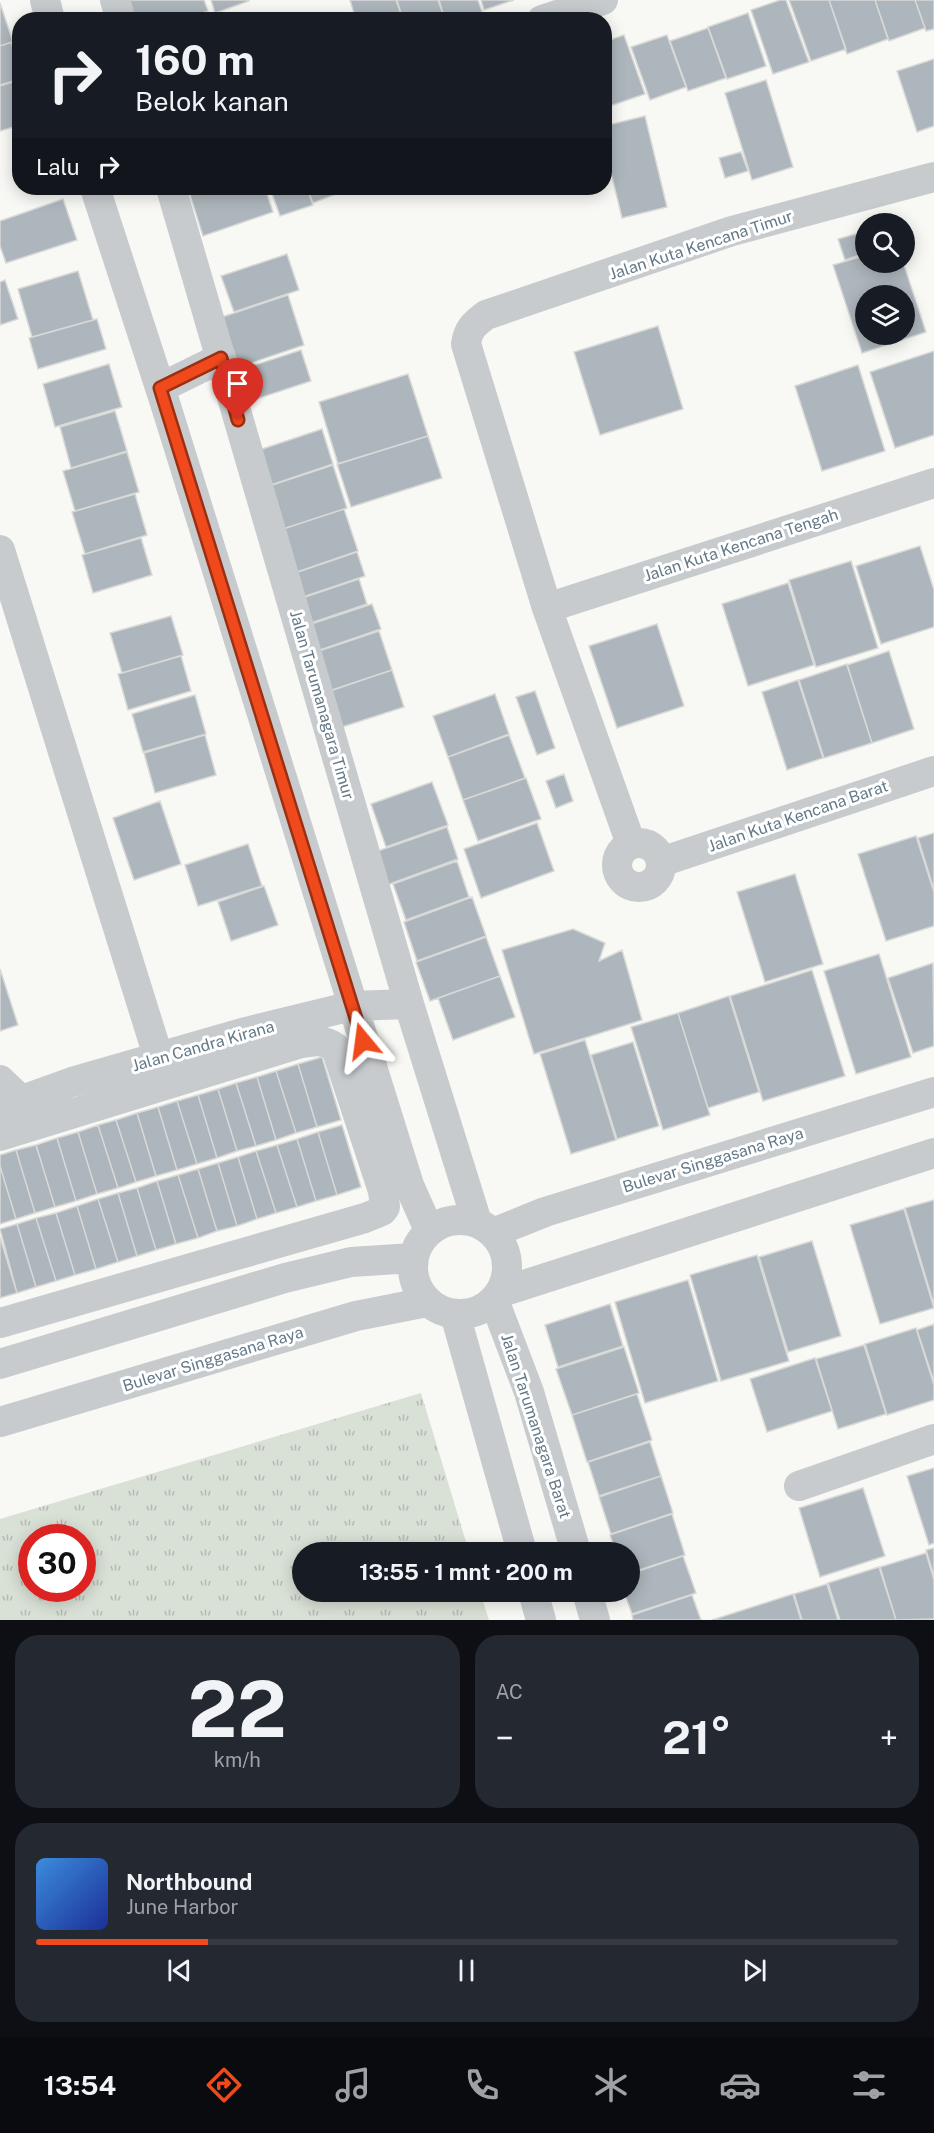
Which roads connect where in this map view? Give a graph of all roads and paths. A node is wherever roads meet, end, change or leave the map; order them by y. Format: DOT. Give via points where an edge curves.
graph roads {
  1 [pos="603,0"];
  2 [pos="566,12"];
  3 [pos="934,177"];
  4 [pos="96,195"];
  5 [pos="173,195"];
  6 [pos="221,358"];
  7 [pos="160,388"];
  8 [pos="934,483"];
  9 [pos="0,550"];
  10 [pos="547,608"];
  11 [pos="934,771"];
  12 [pos="631,844"];
  13 [pos="661,862"];
  14 [pos="410,1004"];
  15 [pos="352,1006"];
  16 [pos="349,1045"];
  17 [pos="159,1059"];
  18 [pos="0,1080"];
  19 [pos="934,1092"];
  20 [pos="11,1105"];
  21 [pos="0,1136"];
  22 [pos="934,1153"];
  23 [pos="396,1188"];
  24 [pos="485,1227"];
  25 [pos="429,1230"];
  26 [pos="413,1258"];
  27 [pos="497,1297"];
  28 [pos="427,1302"];
  29 [pos="455,1314"];
  30 [pos="0,1323"];
  31 [pos="0,1364"];
  32 [pos="0,1422"];
  33 [pos="934,1439"];
  34 [pos="799,1486"];
  35 [pos="519,1542"];
  36 [pos="573,1542"];
  37 [pos="536,1602"];
  38 [pos="590,1602"];
  39 [pos="541,1620"];
  40 [pos="595,1620"];
  1 -- 2 [label="street"];
  3 -- 10 [label="street, Jalan Kuta Kencana Timur" via="732,231 486,315 472,325 466,344"];
  4 -- 7 [label="street"];
  5 -- 6 [label="street, Jalan Tarumanagara Timur"];
  6 -- 7 [label="street"];
  6 -- 14 [label="street, Jalan Tarumanagara Timur"];
  7 -- 15 [label="street"];
  8 -- 10 [label="street, Jalan Kuta Kencana Tengah"];
  9 -- 17 [label="street"];
  10 -- 12 [label="street"];
  11 -- 13 [label="street, Jalan Kuta Kencana Barat"];
  12 -- 13 [label="street" via="651,846"];
  12 -- 13 [label="street" via="617,858 616,868 627,885 647,886 655,881 661,872"];
  14 -- 15 [label="street, Jalan Candra Kirana"];
  14 -- 24 [label="street, Jalan Tarumanagara Timur"];
  15 -- 16 [label="street"];
  15 -- 17 [label="street, Jalan Candra Kirana"];
  16 -- 21 [label="street" via="328,1041 298,1044"];
  16 -- 23 [label="street"];
  17 -- 20 [label="street, Jalan Candra Kirana" via="72,1082"];
  18 -- 20 [label="street"];
  19 -- 24 [label="street, Bulevar Singgasana Raya"];
  22 -- 27 [label="street"];
  23 -- 25 [label="street"];
  23 -- 30 [label="street" via="382,1211 365,1218"];
  24 -- 25 [label="street" via="452,1220"];
  24 -- 27 [label="street" via="505,1251 507,1273"];
  25 -- 26 [label="street"];
  26 -- 28 [label="street" via="415,1282"];
  26 -- 31 [label="street" via="351,1262 285,1278"];
  27 -- 29 [label="street" via="477,1311"];
  27 -- 36 [label="street, Jalan Tarumanagara Barat"];
  28 -- 29 [label="street"];
  28 -- 32 [label="street, Bulevar Singgasana Raya" via="356,1316"];
  29 -- 35 [label="street"];
  33 -- 34 [label="street"];
  37 -- 39 [label="street"];
  38 -- 40 [label="street"];
}
